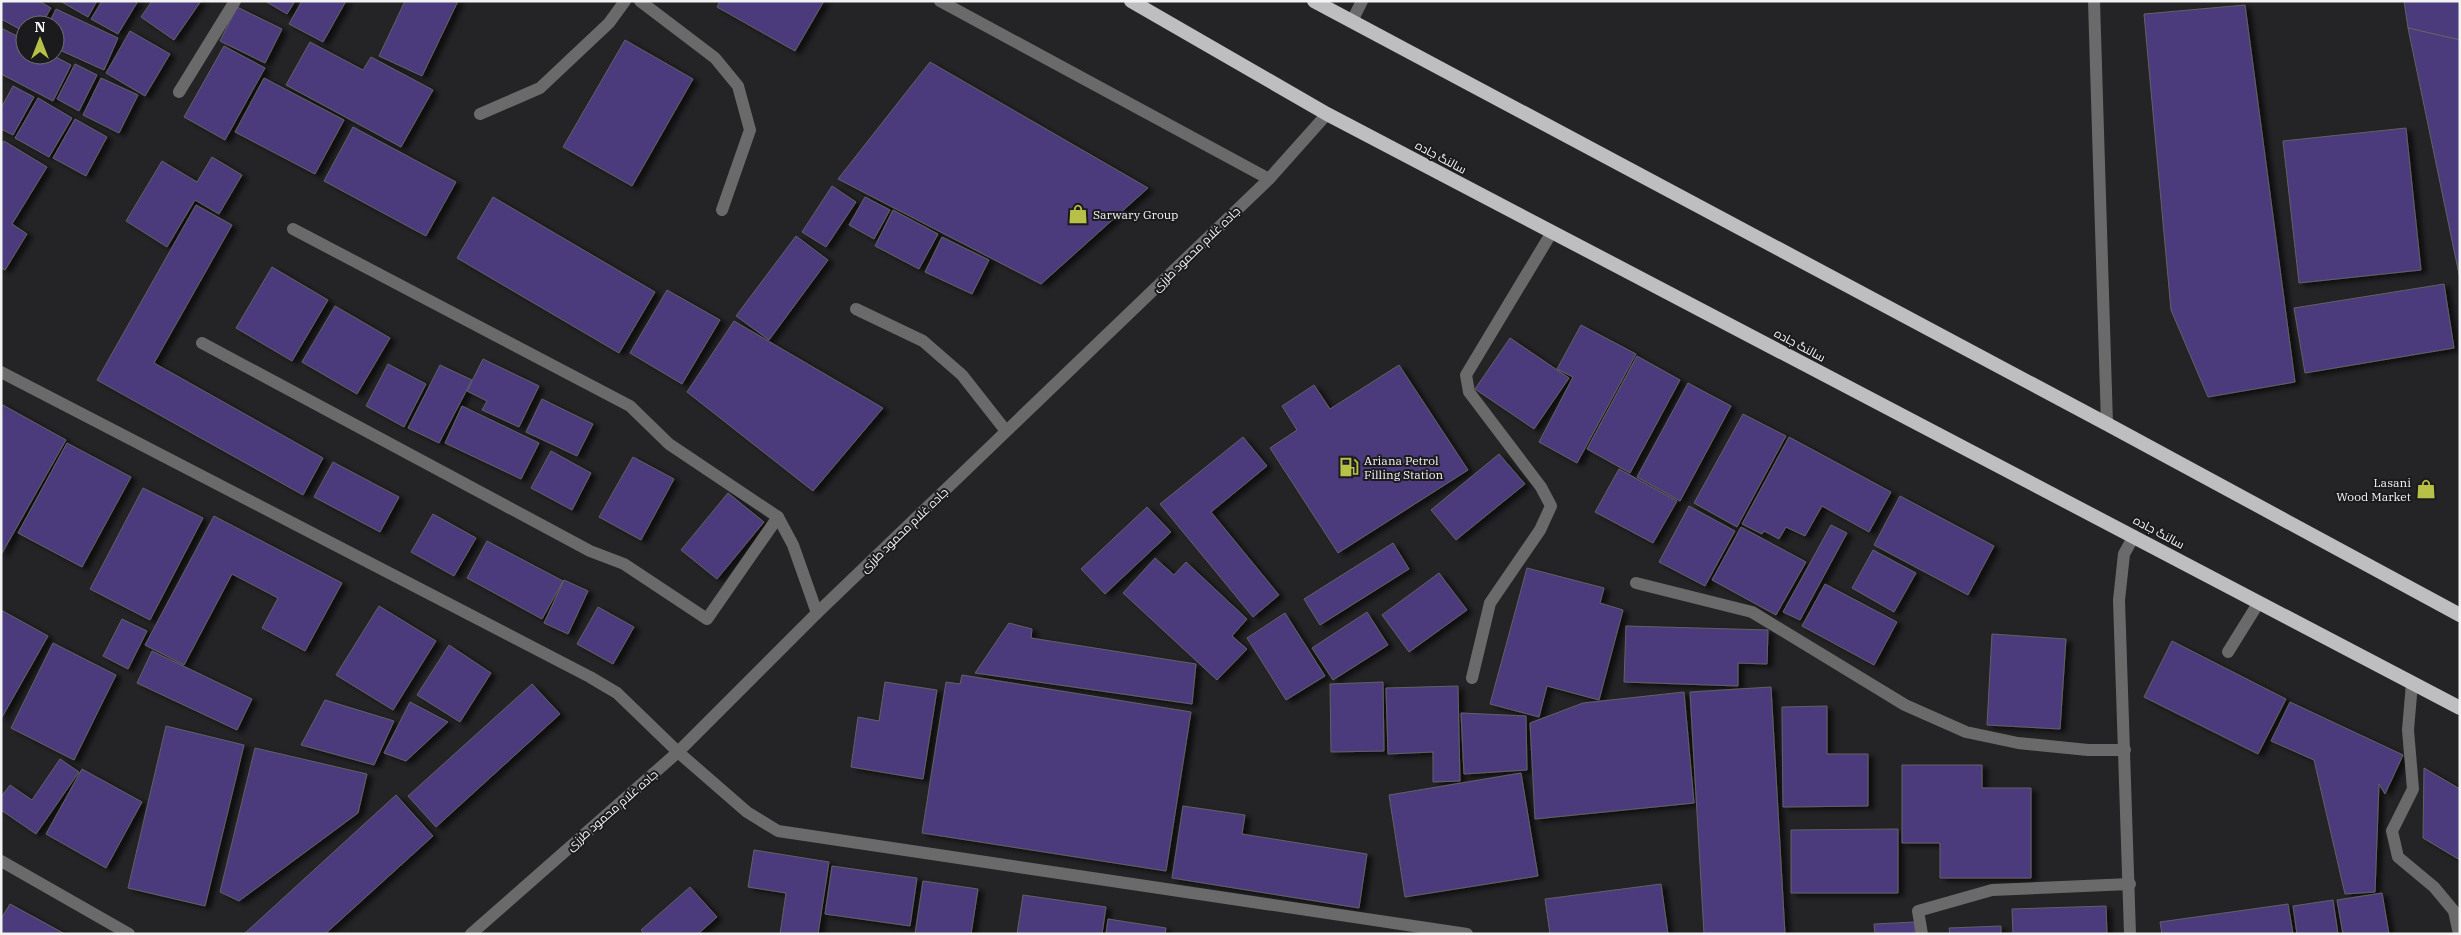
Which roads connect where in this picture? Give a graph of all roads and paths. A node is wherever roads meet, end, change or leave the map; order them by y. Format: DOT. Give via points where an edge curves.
graph roads {
  1 [pos="235,1"];
  2 [pos="625,1"];
  3 [pos="640,1"];
  4 [pos="940,1"];
  5 [pos="1131,1"];
  6 [pos="1314,1"];
  7 [pos="1362,1"];
  8 [pos="2094,1"];
  9 [pos="1352,22"];
  10 [pos="179,92"];
  11 [pos="480,114"];
  12 [pos="1327,114"];
  13 [pos="1269,179"];
  14 [pos="722,210"];
  15 [pos="293,229"];
  16 [pos="1552,232"];
  17 [pos="856,309"];
  18 [pos="202,344"];
  19 [pos="1,372"];
  20 [pos="2107,424"];
  21 [pos="1006,431"];
  22 [pos="778,517"];
  23 [pos="2134,536"];
  24 [pos="1636,583"];
  25 [pos="2260,602"];
  26 [pos="817,614"];
  27 [pos="2460,615"];
  28 [pos="2228,652"];
  29 [pos="1472,678"];
  30 [pos="2412,683"];
  31 [pos="2460,708"];
  32 [pos="2125,750"];
  33 [pos="678,752"];
  34 [pos="1,861"];
  35 [pos="2130,884"];
  36 [pos="129,934"];
  37 [pos="471,934"];
  38 [pos="1467,934"];
  39 [pos="1922,934"];
  40 [pos="2130,934"];
  41 [pos="2459,934"];
  1 -- 10 [label="street"];
  2 -- 11 [label="street" via="609,24 540,88"];
  3 -- 14 [label="street" via="715,58 738,86 750,130"];
  4 -- 13 [label="street"];
  5 -- 12 [label="highway, سالنگ جاده"];
  6 -- 9 [label="highway"];
  7 -- 9 [label="street"];
  8 -- 20 [label="street"];
  9 -- 20 [label="highway"];
  12 -- 13 [label="street, جاده غلام‌ محمود طرزی"];
  12 -- 16 [label="highway, سالنگ جاده"];
  13 -- 21 [label="street, جاده غلام‌ محمود طرزی"];
  15 -- 22 [label="street" via="630,406 669,444"];
  16 -- 23 [label="highway, سالنگ جاده"];
  16 -- 29 [label="street" via="1466,375 1469,392 1541,487 1551,506 1540,530 1490,603"];
  17 -- 21 [label="street" via="923,341 962,375"];
  18 -- 22 [label="street" via="590,551 624,564 707,619"];
  19 -- 33 [label="street" via="590,677 617,693"];
  20 -- 27 [label="highway"];
  21 -- 26 [label="street, جاده غلام‌ محمود طرزی"];
  22 -- 26 [label="street" via="793,545"];
  23 -- 25 [label="highway, سالنگ جاده"];
  23 -- 32 [label="street" via="2124,554 2119,600"];
  24 -- 32 [label="street" via="1752,612 1905,705 1966,732 2018,743"];
  25 -- 28 [label="street"];
  25 -- 30 [label="highway, سالنگ جاده"];
  26 -- 33 [label="street, جاده غلام‌ محمود طرزی"];
  30 -- 31 [label="highway, سالنگ جاده"];
  30 -- 41 [label="street" via="2408,730 2413,789 2392,831 2398,857 2434,887 2454,912"];
  32 -- 35 [label="street"];
  33 -- 37 [label="street, جاده غلام‌ محمود طرزی"];
  33 -- 38 [label="street" via="747,812 778,831"];
  34 -- 36 [label="street"];
  35 -- 39 [label="street" via="1992,890 1918,912"];
  35 -- 40 [label="street"];
}
